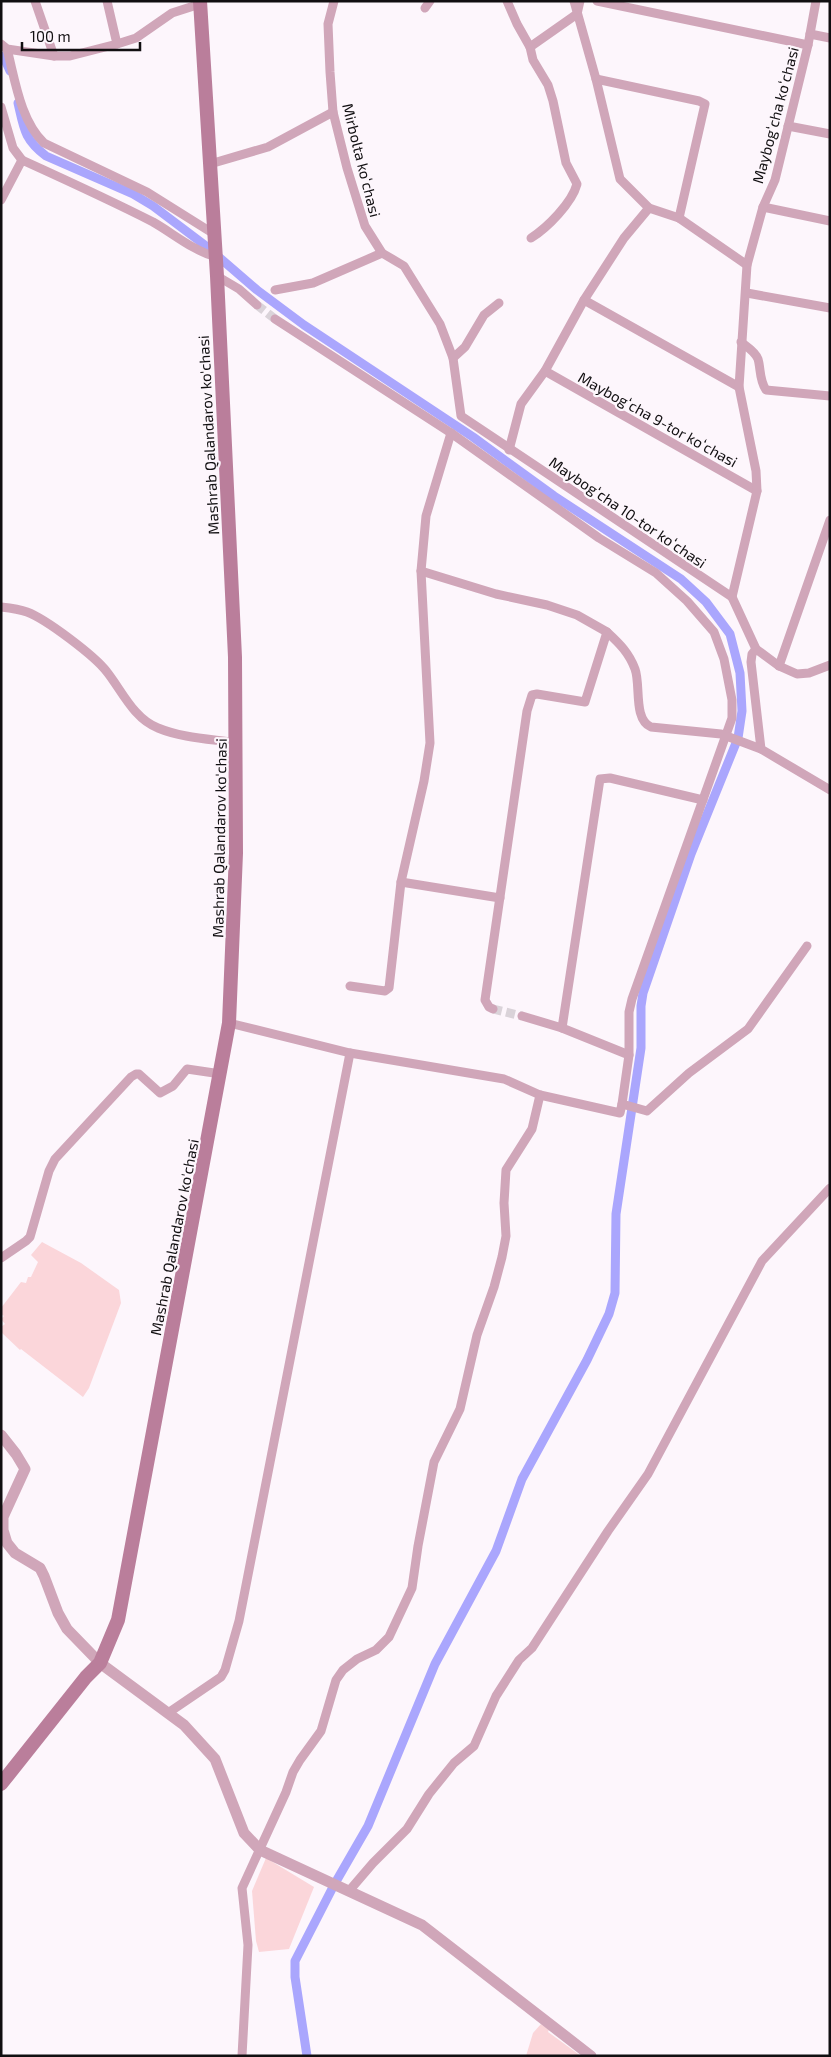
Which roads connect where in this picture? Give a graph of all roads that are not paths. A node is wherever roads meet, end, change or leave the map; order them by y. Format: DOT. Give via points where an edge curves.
graph roads {
  1 [pos="35,1"];
  2 [pos="107,1"];
  3 [pos="334,1"];
  4 [pos="508,1"];
  5 [pos="574,1"];
  6 [pos="580,1"];
  7 [pos="597,1"];
  8 [pos="816,1"];
  9 [pos="200,3"];
  10 [pos="576,14"];
  11 [pos="810,34"];
  12 [pos="830,38"];
  13 [pos="117,44"];
  14 [pos="808,45"];
  15 [pos="4,46"];
  16 [pos="530,47"];
  17 [pos="54,56"];
  18 [pos="596,79"];
  19 [pos="1,107"];
  20 [pos="333,112"];
  21 [pos="788,126"];
  22 [pos="830,134"];
  23 [pos="22,160"];
  24 [pos="210,164"];
  25 [pos="1,200"];
  26 [pos="763,207"];
  27 [pos="649,208"];
  28 [pos="679,218"];
  29 [pos="830,221"];
  30 [pos="214,235"];
  31 [pos="531,238"];
  32 [pos="382,253"];
  33 [pos="747,265"];
  34 [pos="217,268"];
  35 [pos="275,290"];
  36 [pos="746,293"];
  37 [pos="584,300"];
  38 [pos="499,303"];
  39 [pos="257,305"];
  40 [pos="830,308"];
  41 [pos="275,319"];
  42 [pos="741,342"];
  43 [pos="452,358"];
  44 [pos="545,371"];
  45 [pos="739,387"];
  46 [pos="830,396"];
  47 [pos="451,433"];
  48 [pos="509,450"];
  49 [pos="757,491"];
  50 [pos="830,520"];
  51 [pos="421,572"];
  52 [pos="732,597"];
  53 [pos="1,607"];
  54 [pos="607,632"];
  55 [pos="756,649"];
  56 [pos="830,665"];
  57 [pos="778,666"];
  58 [pos="729,737"];
  59 [pos="237,743"];
  60 [pos="760,748"];
  61 [pos="830,790"];
  62 [pos="703,800"];
  63 [pos="401,882"];
  64 [pos="500,898"];
  65 [pos="807,946"];
  66 [pos="350,986"];
  67 [pos="493,1009"];
  68 [pos="522,1016"];
  69 [pos="229,1023"];
  70 [pos="562,1028"];
  71 [pos="350,1053"];
  72 [pos="630,1056"];
  73 [pos="221,1074"];
  74 [pos="540,1095"];
  75 [pos="624,1105"];
  76 [pos="830,1188"];
  77 [pos="1,1258"];
  78 [pos="1,1435"];
  79 [pos="100,1663"];
  80 [pos="168,1713"];
  81 [pos="1,1784"];
  82 [pos="260,1850"];
  83 [pos="349,1891"];
  84 [pos="242,2056"];
  85 [pos="591,2056"];
  1 -- 17 [label="street"];
  2 -- 13 [label="street"];
  3 -- 20 [label="street, Mirbolta koʻchasi" via="328,24"];
  4 -- 16 [label="street"];
  5 -- 10 [label="street"];
  6 -- 10 [label="street"];
  7 -- 14 [label="street"];
  8 -- 11 [label="street, Maybogʻcha koʻchasi"];
  9 -- 13 [label="street" via="172,12 136,38"];
  9 -- 24 [label="main road, Mashrab Qalandarov ko'chasi"];
  10 -- 16 [label="street"];
  10 -- 18 [label="street"];
  11 -- 12 [label="street"];
  11 -- 14 [label="street, Maybogʻcha koʻchasi"];
  13 -- 17 [label="street" via="70,56"];
  14 -- 21 [label="street, Maybogʻcha koʻchasi"];
  15 -- 17 [label="street"];
  15 -- 30 [label="street" via="26,117 44,143 147,192"];
  16 -- 31 [label="street" via="553,101 566,164 578,184 552,222"];
  18 -- 27 [label="street" via="620,179"];
  18 -- 28 [label="street" via="705,104"];
  19 -- 23 [label="street" via="13,148"];
  20 -- 24 [label="street" via="268,147"];
  20 -- 32 [label="street, Mirbolta koʻchasi" via="346,168 365,226"];
  21 -- 22 [label="street"];
  21 -- 26 [label="street, Maybogʻcha koʻchasi" via="775,180"];
  23 -- 25 [label="street"];
  23 -- 34 [label="street" via="166,229"];
  24 -- 30 [label="main road, Mashrab Qalandarov ko'chasi"];
  26 -- 29 [label="street"];
  26 -- 33 [label="street, Maybogʻcha koʻchasi"];
  27 -- 28 [label="street"];
  27 -- 37 [label="street" via="624,238"];
  28 -- 33 [label="street"];
  30 -- 34 [label="main road, Mashrab Qalandarov ko'chasi"];
  32 -- 35 [label="street" via="313,283"];
  32 -- 43 [label="street, Mirbolta koʻchasi" via="404,266 440,324"];
  33 -- 36 [label="street, Maybogʻcha koʻchasi"];
  34 -- 39 [label="street"];
  34 -- 59 [label="main road, Mashrab Qalandarov ko'chasi"];
  36 -- 40 [label="street"];
  36 -- 42 [label="street, Maybogʻcha koʻchasi"];
  37 -- 44 [label="street"];
  37 -- 45 [label="street"];
  38 -- 43 [label="street" via="484,315 465,347"];
  41 -- 47 [label="street"];
  42 -- 45 [label="street, Maybogʻcha koʻchasi"];
  42 -- 46 [label="street" via="755,353 766,390"];
  43 -- 48 [label="street, Mirbolta koʻchasi" via="461,416"];
  44 -- 48 [label="street" via="521,404"];
  44 -- 49 [label="street, Maybogʻcha 9-tor koʻchasi"];
  45 -- 49 [label="street, Maybogʻcha koʻchasi"];
  47 -- 51 [label="street" via="426,516"];
  47 -- 58 [label="street" via="599,538 656,574 687,601 714,632 720,645 732,700"];
  48 -- 52 [label="street, Maybogʻcha 10-tor koʻchasi"];
  49 -- 52 [label="street, Maybogʻcha koʻchasi"];
  50 -- 57 [label="street"];
  51 -- 54 [label="street" via="547,605 577,615"];
  51 -- 63 [label="street" via="430,743"];
  52 -- 55 [label="street"];
  53 -- 59 [label="street" via="39,618 86,653 106,670 142,718 157,728"];
  54 -- 58 [label="street" via="629,656 637,677 638,701 646,724"];
  54 -- 64 [label="street" via="585,702 537,694 530,697"];
  55 -- 57 [label="street"];
  55 -- 60 [label="street" via="750,662"];
  56 -- 57 [label="street" via="797,674"];
  58 -- 60 [label="street"];
  58 -- 62 [label="street"];
  59 -- 69 [label="main road, Mashrab Qalandarov ko'chasi"];
  60 -- 61 [label="street"];
  62 -- 70 [label="street" via="610,778 600,779"];
  62 -- 72 [label="street" via="632,1000 629,1012"];
  63 -- 64 [label="street"];
  63 -- 66 [label="street" via="389,988 385,991"];
  64 -- 67 [label="street" via="485,1000"];
  65 -- 75 [label="street" via="748,1029 689,1073 647,1111"];
  68 -- 70 [label="street"];
  69 -- 71 [label="street"];
  69 -- 73 [label="main road, Mashrab Qalandarov ko'chasi"];
  70 -- 72 [label="street"];
  71 -- 74 [label="street" via="504,1079"];
  71 -- 80 [label="street" via="239,1621 225,1670 218,1681"];
  72 -- 75 [label="street"];
  73 -- 77 [label="street" via="187,1070 173,1086 160,1093 139,1074 131,1077 55,1159 30,1236"];
  73 -- 79 [label="main road, Mashrab Qalandarov ko'chasi" via="118,1620"];
  74 -- 75 [label="street" via="620,1113"];
  74 -- 82 [label="street" via="532,1129 506,1170 506,1236 502,1257 476,1335 460,1409 434,1462 412,1588 389,1637 376,1650 343,1670 336,1680 321,1731 297,1766"];
  76 -- 83 [label="street" via="762,1261 648,1474 532,1648 519,1660 496,1696 474,1746 454,1763 407,1829"];
  78 -- 79 [label="street" via="24,1469 3,1517 2,1530 7,1543 15,1554 40,1568 67,1629"];
  79 -- 80 [label="street"];
  79 -- 81 [label="main road"];
  80 -- 82 [label="street" via="184,1725 215,1759 244,1833"];
  82 -- 83 [label="street"];
  82 -- 84 [label="street" via="242,1888 248,1945"];
  83 -- 85 [label="street" via="422,1926"];
}
